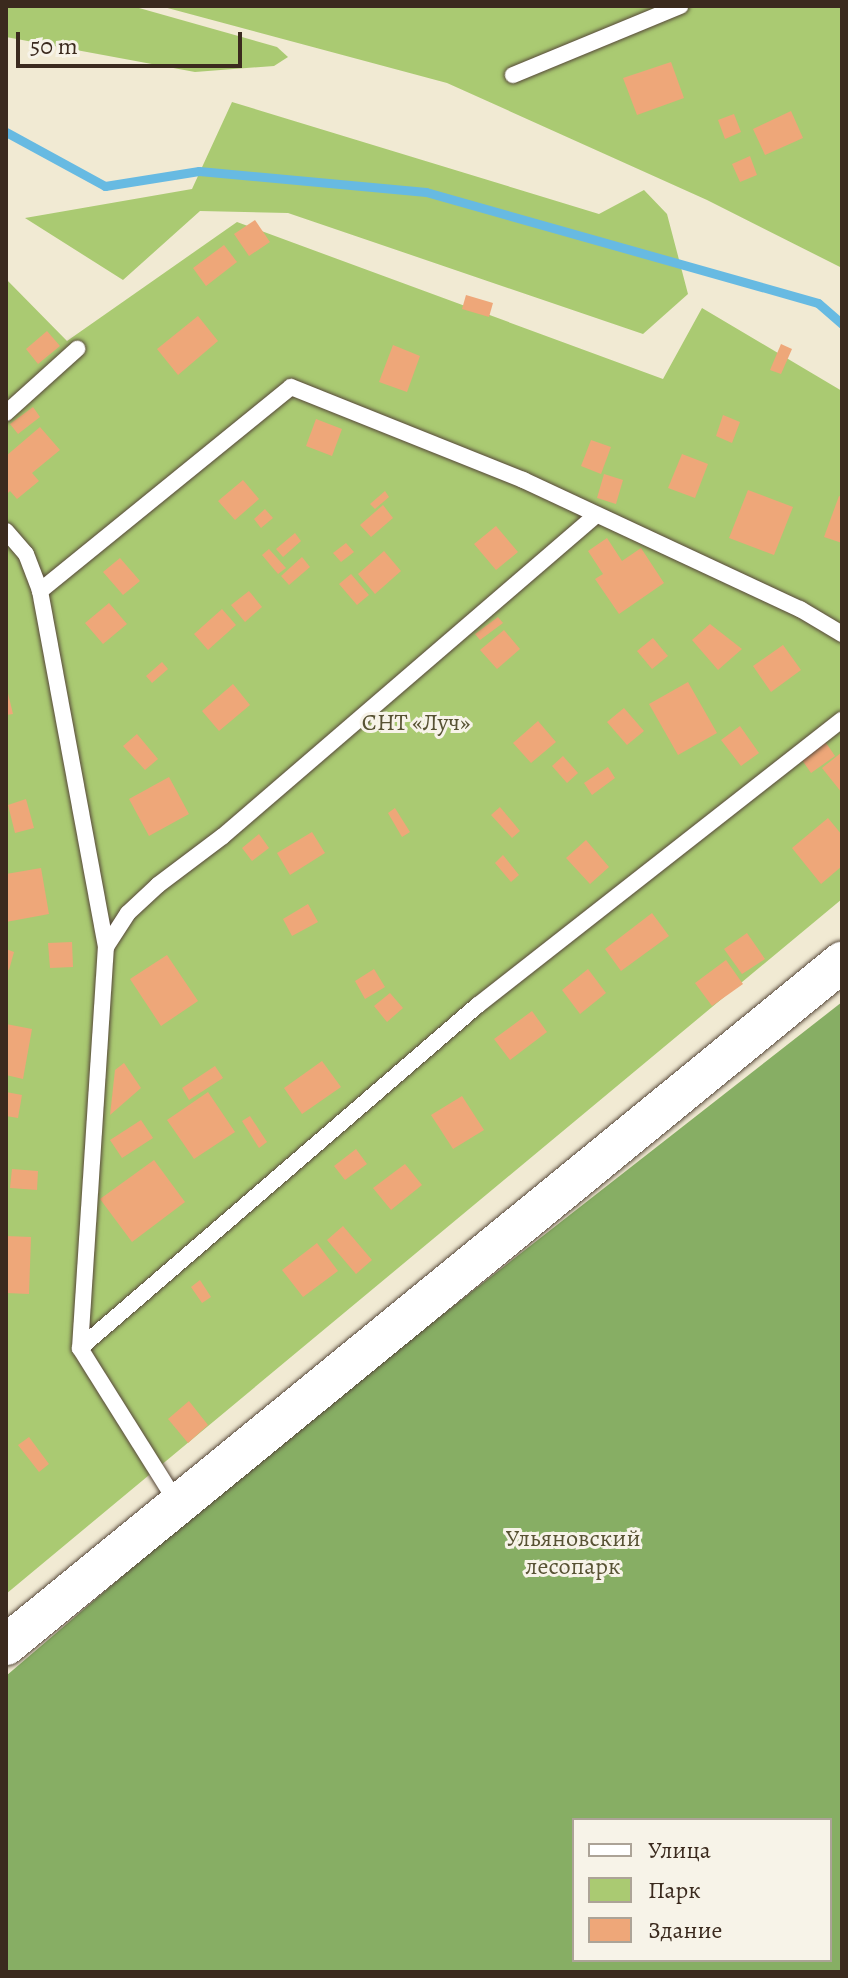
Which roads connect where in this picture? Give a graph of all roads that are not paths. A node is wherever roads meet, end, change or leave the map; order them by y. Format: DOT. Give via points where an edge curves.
graph roads {
  1 [pos="680,6"];
  2 [pos="513,75"];
  3 [pos="77,349"];
  4 [pos="6,413"];
  5 [pos="594,517"];
  6 [pos="6,531"];
  7 [pos="40,591"];
  8 [pos="842,634"];
  9 [pos="842,720"];
  10 [pos="106,947"];
  11 [pos="842,962"];
  12 [pos="80,1348"];
  13 [pos="179,1506"];
  14 [pos="6,1645"];
  1 -- 2 [label="lane"];
  3 -- 4 [label="lane"];
  5 -- 7 [label="lane" via="523,480 291,387"];
  5 -- 8 [label="lane" via="800,609"];
  5 -- 10 [label="lane" via="223,836 158,885 128,913"];
  6 -- 7 [label="lane" via="26,554"];
  7 -- 10 [label="lane"];
  9 -- 12 [label="lane" via="478,1005"];
  10 -- 12 [label="lane"];
  11 -- 13 [label="street" via="526,1216"];
  12 -- 13 [label="lane"];
  13 -- 14 [label="street"];
}
